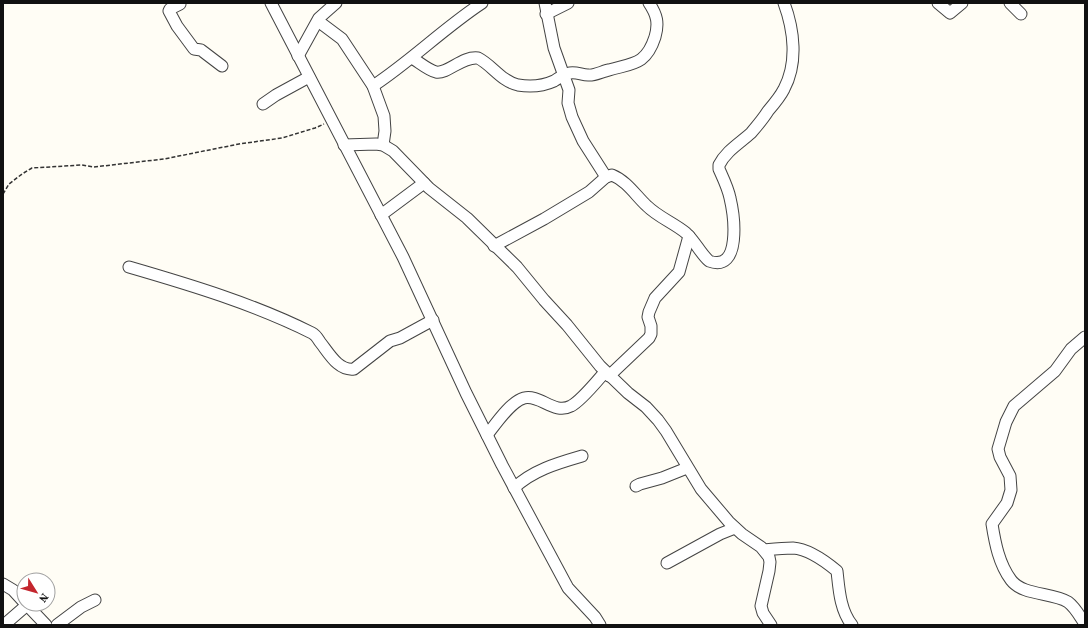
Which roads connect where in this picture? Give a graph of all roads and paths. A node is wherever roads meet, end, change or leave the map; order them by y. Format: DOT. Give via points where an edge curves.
graph roads {
  1 [pos="271,3"];
  2 [pos="336,3"];
  3 [pos="482,3"];
  4 [pos="568,3"];
  5 [pos="649,3"];
  6 [pos="784,3"];
  7 [pos="938,3"];
  8 [pos="962,3"];
  9 [pos="1010,3"];
  10 [pos="180,4"];
  11 [pos="168,6"];
  12 [pos="546,8"];
  13 [pos="1021,14"];
  14 [pos="318,21"];
  15 [pos="298,56"];
  16 [pos="412,58"];
  17 [pos="222,66"];
  18 [pos="564,75"];
  19 [pos="309,77"];
  20 [pos="373,86"];
  21 [pos="263,104"];
  22 [pos="331,120"];
  23 [pos="344,145"];
  24 [pos="383,145"];
  25 [pos="606,178"];
  26 [pos="424,183"];
  27 [pos="3,194"];
  28 [pos="381,215"];
  29 [pos="689,236"];
  30 [pos="494,246"];
  31 [pos="129,267"];
  32 [pos="433,320"];
  33 [pos="1085,337"];
  34 [pos="607,374"];
  35 [pos="487,435"];
  36 [pos="582,456"];
  37 [pos="688,468"];
  38 [pos="636,486"];
  39 [pos="514,488"];
  40 [pos="735,528"];
  41 [pos="764,550"];
  42 [pos="667,563"];
  43 [pos="3,584"];
  44 [pos="16,593"];
  45 [pos="95,600"];
  46 [pos="18,612"];
  47 [pos="34,612"];
  48 [pos="1085,624"];
  49 [pos="4,625"];
  50 [pos="46,625"];
  51 [pos="57,625"];
  52 [pos="600,625"];
  53 [pos="771,625"];
  54 [pos="852,625"];
  1 -- 15 [label="street"];
  2 -- 14 [label="street"];
  3 -- 16 [label="street" via="463,15"];
  4 -- 12 [label="street"];
  5 -- 18 [label="street" via="658,19 656,32 648,51 639,61 590,76 571,73"];
  6 -- 29 [label="street" via="792,37 791,72 784,89 754,129 727,153 719,165 731,199 734,245 731,253 723,262 709,261"];
  7 -- 8 [label="street" via="950,13"];
  9 -- 13 [label="street"];
  10 -- 11 [label="street"];
  11 -- 17 [label="street" via="177,26 194,50 201,50"];
  12 -- 18 [label="street" via="554,48"];
  14 -- 15 [label="street"];
  14 -- 20 [label="street" via="342,39"];
  15 -- 19 [label="street"];
  16 -- 18 [label="street" via="439,72 473,57 478,58 501,77 522,85 544,85"];
  16 -- 20 [label="street"];
  18 -- 25 [label="street" via="569,90 568,103 572,117 583,141"];
  19 -- 21 [label="street" via="276,94"];
  19 -- 22 [label="street"];
  20 -- 24 [label="street" via="384,116"];
  22 -- 23 [label="street"];
  22 -- 27 [label="path" via="282,138 164,160 94,167 32,168 9,184"];
  23 -- 24 [label="street"];
  23 -- 28 [label="street"];
  24 -- 26 [label="street"];
  25 -- 29 [label="street" via="612,175 620,179 648,208"];
  25 -- 30 [label="street" via="589,192"];
  26 -- 28 [label="street"];
  26 -- 30 [label="street" via="467,218"];
  28 -- 32 [label="street"];
  29 -- 34 [label="street" via="679,272 655,298 649,312 651,334"];
  30 -- 34 [label="street" via="526,277"];
  31 -- 32 [label="street" via="250,305 314,333 337,362 348,370 354,369 390,341"];
  32 -- 35 [label="street"];
  33 -- 48 [label="street" via="1071,348 1055,371 1014,406 1006,422 998,449 1010,476 1011,490 1007,503 992,524 1001,561 1011,581 1031,591 1068,602"];
  34 -- 35 [label="street" via="571,406 558,409 529,398 518,401"];
  34 -- 37 [label="street" via="658,420"];
  35 -- 39 [label="street"];
  36 -- 39 [label="street" via="546,468 529,476"];
  37 -- 38 [label="street"];
  37 -- 40 [label="street"];
  39 -- 52 [label="street" via="568,588"];
  40 -- 41 [label="street"];
  40 -- 42 [label="street"];
  41 -- 53 [label="street" via="770,562 761,606"];
  41 -- 54 [label="street" via="794,548 832,566 837,571 840,597"];
  43 -- 44 [label="street"];
  45 -- 51 [label="street"];
  46 -- 49 [label="street"];
  47 -- 50 [label="street"];
}
